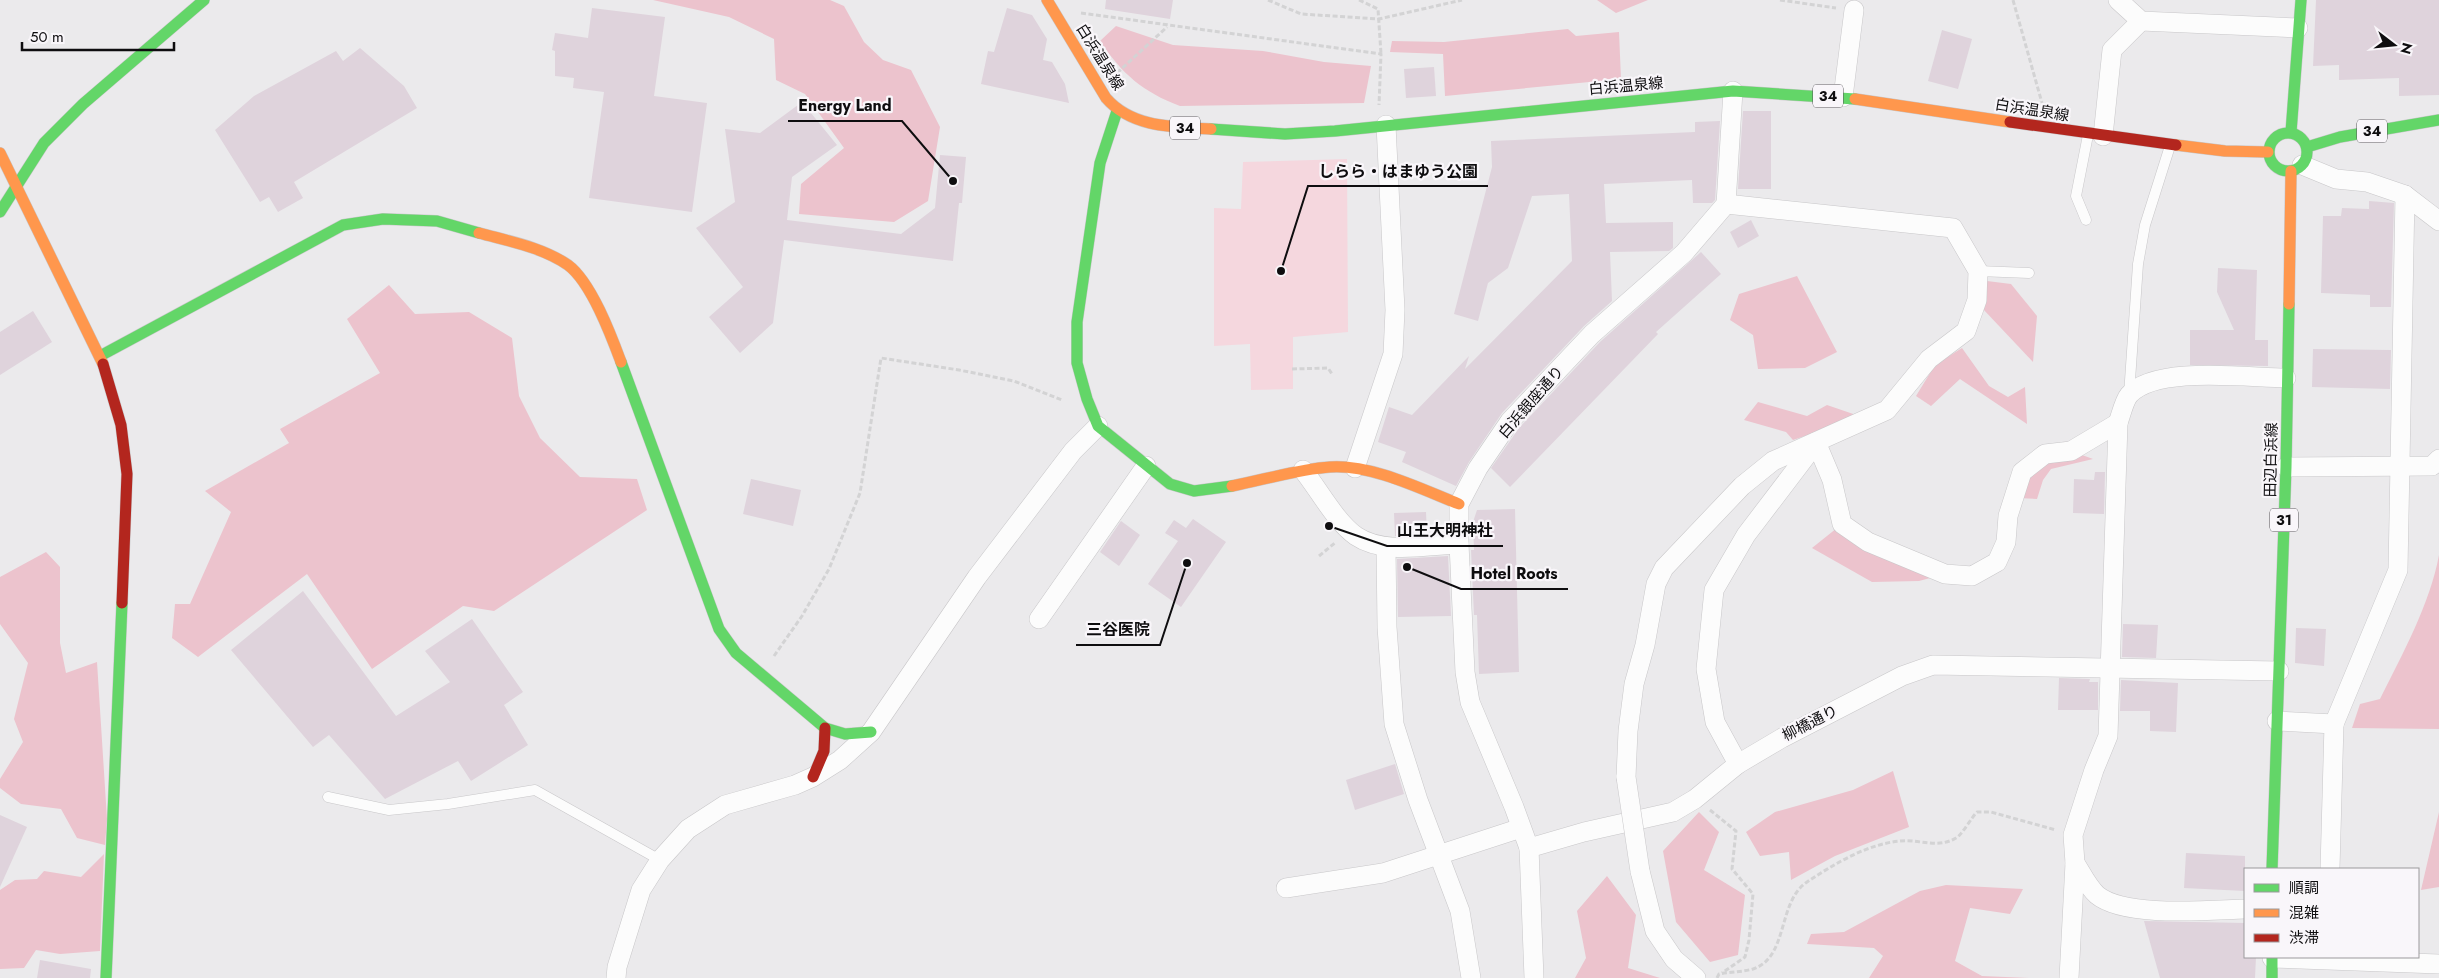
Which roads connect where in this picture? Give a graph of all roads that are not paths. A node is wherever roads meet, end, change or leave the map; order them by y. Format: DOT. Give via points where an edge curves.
graph roads {
  1 [pos="204,0"];
  2 [pos="1047,0"];
  3 [pos="2118,0"];
  4 [pos="2301,0"];
  5 [pos="1854,10"];
  6 [pos="2141,21"];
  7 [pos="2298,28"];
  8 [pos="1733,91"];
  9 [pos="1843,97"];
  10 [pos="1117,111"];
  11 [pos="2439,120"];
  12 [pos="1386,124"];
  13 [pos="2291,132"];
  14 [pos="2096,135"];
  15 [pos="2170,145"];
  16 [pos="2268,152"];
  17 [pos="0,153"];
  18 [pos="2300,161"];
  19 [pos="16,188"];
  20 [pos="2405,195"];
  21 [pos="1726,204"];
  22 [pos="0,212"];
  23 [pos="2086,220"];
  24 [pos="2439,221"];
  25 [pos="1978,271"];
  26 [pos="2029,273"];
  27 [pos="100,356"];
  28 [pos="2286,378"];
  29 [pos="2129,395"];
  30 [pos="2118,423"];
  31 [pos="1098,426"];
  32 [pos="1816,442"];
  33 [pos="2439,459"];
  34 [pos="1146,466"];
  35 [pos="2400,466"];
  36 [pos="2286,467"];
  37 [pos="1355,468"];
  38 [pos="1303,470"];
  39 [pos="1459,504"];
  40 [pos="1459,544"];
  41 [pos="1386,547"];
  42 [pos="1039,619"];
  43 [pos="2110,668"];
  44 [pos="2279,671"];
  45 [pos="2277,721"];
  46 [pos="2334,724"];
  47 [pos="825,728"];
  48 [pos="871,732"];
  49 [pos="1738,764"];
  50 [pos="813,777"];
  51 [pos="328,797"];
  52 [pos="1521,828"];
  53 [pos="1529,848"];
  54 [pos="1439,856"];
  55 [pos="660,860"];
  56 [pos="2075,863"];
  57 [pos="2272,868"];
  58 [pos="2330,868"];
  59 [pos="1286,888"];
  60 [pos="2244,909"];
  61 [pos="2272,958"];
  62 [pos="2328,958"];
  63 [pos="2439,964"];
  64 [pos="106,978"];
  65 [pos="616,978"];
  66 [pos="1471,978"];
  67 [pos="1534,978"];
  68 [pos="1696,978"];
  69 [pos="2069,978"];
  70 [pos="2272,978"];
  1 -- 19 [label="street" via="83,104 44,143"];
  2 -- 10 [label="street, 白浜温泉線 / 34"];
  3 -- 6 [label="street"];
  4 -- 7 [label="street"];
  5 -- 9 [label="street"];
  6 -- 7 [label="street"];
  6 -- 14 [label="street" via="2112,50"];
  7 -- 13 [label="street"];
  8 -- 9 [label="street, 白浜温泉線 / 34"];
  8 -- 12 [label="street, 白浜温泉線 / 34"];
  8 -- 21 [label="street"];
  9 -- 14 [label="street, 白浜温泉線 / 34"];
  10 -- 12 [label="street, 白浜温泉線 / 34" via="1135,120 1158,125 1231,132 1285,134"];
  10 -- 31 [label="street" via="1100,163 1077,322 1077,363 1086,399"];
  11 -- 18 [label="street, 34" via="2340,137"];
  12 -- 37 [label="street" via="1396,310 1393,354"];
  13 -- 16 [label="street" via="2275,137"];
  13 -- 18 [label="street" via="2301,137"];
  14 -- 15 [label="street, 白浜温泉線 / 34"];
  14 -- 23 [label="lane" via="2076,196"];
  15 -- 16 [label="street, 白浜温泉線 / 34"];
  15 -- 29 [label="lane" via="2145,225 2138,264"];
  16 -- 18 [label="street" via="2275,167"];
  17 -- 19 [label="street"];
  18 -- 20 [label="street" via="2336,178 2367,182"];
  18 -- 28 [label="street, 田辺白浜線 / 31"];
  19 -- 22 [label="street"];
  19 -- 27 [label="street"];
  20 -- 24 [label="street"];
  20 -- 35 [label="street"];
  21 -- 25 [label="street" via="1953,228"];
  21 -- 39 [label="street, 白浜銀座通り" via="1684,253 1592,334 1510,422 1478,468"];
  25 -- 26 [label="lane"];
  25 -- 32 [label="street" via="1977,300 1966,331 1929,359 1887,410"];
  27 -- 47 [label="street" via="343,225 383,219 438,221 536,249 569,266 604,317 720,629 736,653"];
  27 -- 64 [label="street" via="121,425 127,474"];
  28 -- 29 [label="street" via="2175,376 2151,382"];
  28 -- 36 [label="street, 田辺白浜線 / 31"];
  29 -- 30 [label="street"];
  30 -- 32 [label="street" via="2071,451 2045,454 2022,472 2008,516 2006,542 1997,562 1972,576 1945,574 1868,542 1842,524 1832,480"];
  30 -- 43 [label="street"];
  31 -- 34 [label="street"];
  31 -- 48 [label="street" via="1073,450 977,577"];
  32 -- 49 [label="street" via="1746,535 1714,590 1706,669 1715,722"];
  32 -- 68 [label="street, bridge" via="1773,461 1742,486 1664,568 1656,584 1634,684 1626,777 1640,871 1655,931 1674,959"];
  33 -- 35 [label="street" via="2432,466"];
  34 -- 38 [label="street" via="1170,484 1194,491 1219,489"];
  34 -- 42 [label="street"];
  35 -- 36 [label="street"];
  35 -- 46 [label="street" via="2398,570"];
  36 -- 44 [label="street, 田辺白浜線 / 31"];
  37 -- 38 [label="street" via="1330,466"];
  37 -- 39 [label="street"];
  38 -- 41 [label="street" via="1337,517 1357,536"];
  39 -- 40 [label="street, 白浜銀座通り"];
  40 -- 41 [label="street"];
  40 -- 52 [label="street, 白浜銀座通り" via="1465,672 1470,702"];
  41 -- 54 [label="street" via="1387,627 1394,724"];
  43 -- 44 [label="street, 柳橋通り"];
  43 -- 49 [label="street, 柳橋通り" via="1933,665 1902,676"];
  43 -- 56 [label="street" via="2108,736 2073,834"];
  44 -- 45 [label="street, 田辺白浜線 / 31"];
  45 -- 46 [label="street"];
  45 -- 57 [label="street, 田辺白浜線 / 31"];
  46 -- 58 [label="street"];
  47 -- 48 [label="street" via="845,734"];
  47 -- 50 [label="street" via="824,751"];
  48 -- 50 [label="street" via="840,760"];
  49 -- 53 [label="street, 柳橋通り" via="1695,799 1673,812"];
  50 -- 55 [label="street" via="725,804 688,829"];
  51 -- 55 [label="lane" via="389,810 535,790"];
  52 -- 53 [label="street, 白浜銀座通り"];
  52 -- 54 [label="street"];
  53 -- 67 [label="street, 白浜銀座通り"];
  54 -- 59 [label="street" via="1384,873"];
  54 -- 66 [label="street" via="1460,911"];
  55 -- 65 [label="street" via="641,890"];
  56 -- 60 [label="street" via="2096,894 2114,904 2150,910"];
  56 -- 69 [label="street"];
  61 -- 70 [label="street"];
  62 -- 63 [label="street"];
}
